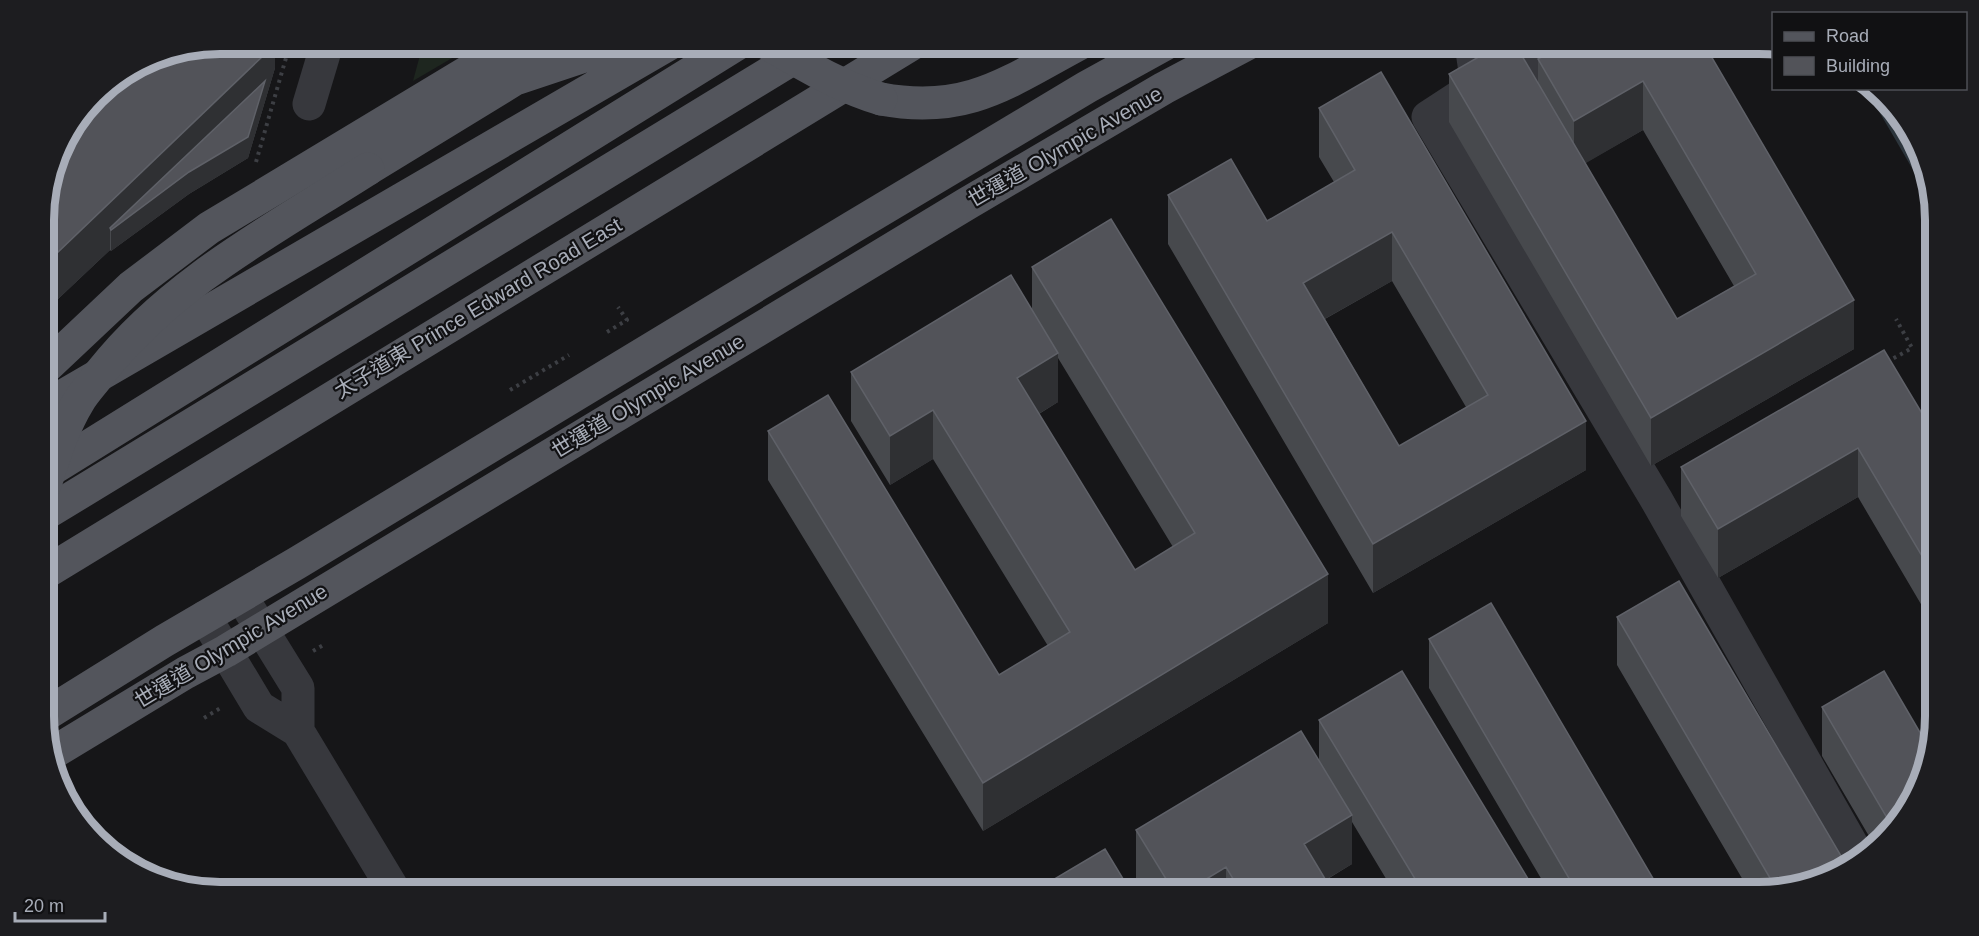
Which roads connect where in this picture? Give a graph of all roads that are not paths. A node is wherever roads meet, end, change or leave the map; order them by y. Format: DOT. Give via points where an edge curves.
graph roads {
  1 [pos="324,54"];
  2 [pos="500,54"];
  3 [pos="596,54"];
  4 [pos="652,54"];
  5 [pos="721,54"];
  6 [pos="785,54"];
  7 [pos="801,54"];
  8 [pos="896,54"];
  9 [pos="1060,54"];
  10 [pos="1147,54"];
  11 [pos="1228,54"];
  12 [pos="1472,54"];
  13 [pos="1596,59"];
  14 [pos="1477,85"];
  15 [pos="309,104"];
  16 [pos="54,360"];
  17 [pos="54,401"];
  18 [pos="54,458"];
  19 [pos="54,468"];
  20 [pos="1686,481"];
  21 [pos="1656,499"];
  22 [pos="54,509"];
  23 [pos="54,568"];
  24 [pos="241,596"];
  25 [pos="205,617"];
  26 [pos="262,627"];
  27 [pos="226,651"];
  28 [pos="54,709"];
  29 [pos="298,731"];
  30 [pos="58,750"];
  31 [pos="1855,851"];
  32 [pos="389,882"];
  1 -- 15 [label="street"];
  2 -- 16 [label="main road" via="209,228 131,287"];
  3 -- 18 [label="main road, bridge" via="515,79 221,262 176,296 124,344 79,401"];
  4 -- 17 [label="main road"];
  5 -- 19 [label="main road"];
  6 -- 9 [label="main road, bridge" via="844,86 910,104 968,99"];
  7 -- 22 [label="main road"];
  8 -- 23 [label="main road, 太子道東 Prince Edward Road East"];
  10 -- 24 [label="main road, 世運道 Olympic Avenue"];
  11 -- 26 [label="main road, 世運道 Olympic Avenue" via="968,203"];
  12 -- 14 [label="street"];
  13 -- 14 [label="street" via="1547,61"];
  14 -- 21 [label="street" via="1428,117"];
  20 -- 21 [label="street"];
  21 -- 31 [label="street"];
  24 -- 25 [label="main road, 世運道 Olympic Avenue"];
  24 -- 26 [label="street"];
  25 -- 27 [label="street"];
  25 -- 28 [label="main road, 世運道 Olympic Avenue"];
  26 -- 27 [label="main road, 世運道 Olympic Avenue"];
  26 -- 29 [label="street" via="298,688"];
  27 -- 29 [label="street" via="259,707"];
  27 -- 30 [label="main road, 世運道 Olympic Avenue"];
  29 -- 32 [label="street"];
}
